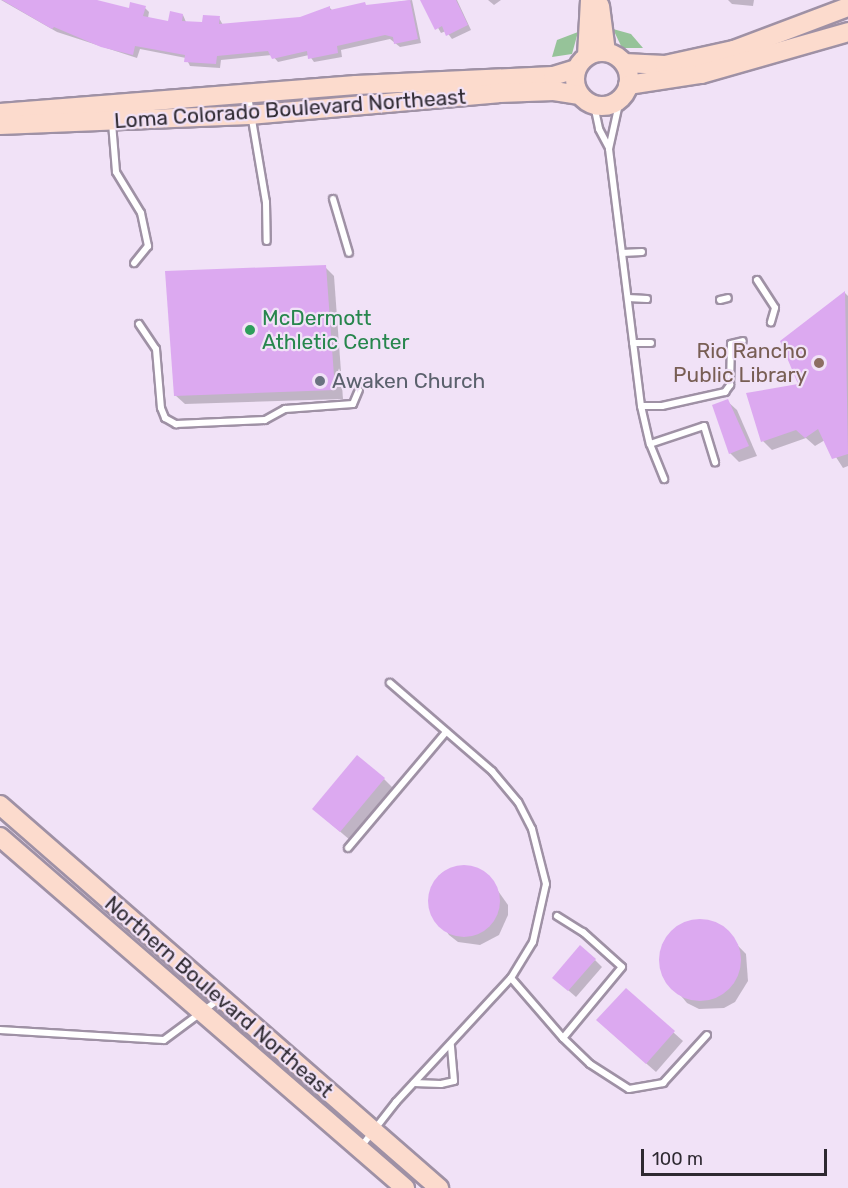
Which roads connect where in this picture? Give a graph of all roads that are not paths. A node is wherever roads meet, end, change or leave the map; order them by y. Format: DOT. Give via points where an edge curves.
graph roads {
  1 [pos="590,0"];
  2 [pos="599,0"];
  3 [pos="848,7"];
  4 [pos="848,32"];
  5 [pos="606,52"];
  6 [pos="582,63"];
  7 [pos="624,63"];
  8 [pos="624,92"];
  9 [pos="248,94"];
  10 [pos="587,100"];
  11 [pos="111,104"];
  12 [pos="0,113"];
  13 [pos="249,115"];
  14 [pos="112,123"];
  15 [pos="0,125"];
  16 [pos="609,148"];
  17 [pos="333,199"];
  18 [pos="267,241"];
  19 [pos="622,252"];
  20 [pos="642,252"];
  21 [pos="349,254"];
  22 [pos="134,263"];
  23 [pos="757,280"];
  24 [pos="628,298"];
  25 [pos="647,298"];
  26 [pos="728,298"];
  27 [pos="720,300"];
  28 [pos="771,322"];
  29 [pos="139,324"];
  30 [pos="743,341"];
  31 [pos="633,343"];
  32 [pos="651,344"];
  33 [pos="359,390"];
  34 [pos="641,406"];
  35 [pos="650,444"];
  36 [pos="715,462"];
  37 [pos="664,479"];
  38 [pos="390,683"];
  39 [pos="446,732"];
  40 [pos="0,805"];
  41 [pos="0,837"];
  42 [pos="348,848"];
  43 [pos="557,916"];
  44 [pos="511,978"];
  45 [pos="221,998"];
  46 [pos="203,1012"];
  47 [pos="0,1030"];
  48 [pos="707,1035"];
  49 [pos="563,1038"];
  50 [pos="451,1045"];
  51 [pos="414,1083"];
  52 [pos="372,1130"];
  53 [pos="359,1148"];
  54 [pos="405,1188"];
  55 [pos="439,1188"];
  1 -- 6 [label="street"];
  2 -- 5 [label="street"];
  3 -- 7 [label="street" via="734,50 665,64"];
  4 -- 8 [label="street, Loma Colorado Boulevard Northeast"];
  5 -- 6 [label="street, Loma Colorado Boulevard Northeast"];
  5 -- 7 [label="street"];
  6 -- 9 [label="street, Loma Colorado Boulevard Northeast" via="553,76"];
  6 -- 10 [label="street"];
  7 -- 8 [label="street"];
  8 -- 10 [label="street, Loma Colorado Boulevard Northeast" via="603,106"];
  8 -- 16 [label="lane"];
  9 -- 11 [label="street, Loma Colorado Boulevard Northeast"];
  9 -- 13 [label="lane"];
  10 -- 13 [label="street, Loma Colorado Boulevard Northeast" via="554,91 498,93"];
  10 -- 16 [label="lane"];
  11 -- 12 [label="street, Loma Colorado Boulevard Northeast"];
  11 -- 14 [label="lane"];
  13 -- 14 [label="street, Loma Colorado Boulevard Northeast"];
  13 -- 18 [label="lane" via="266,202"];
  14 -- 15 [label="street, Loma Colorado Boulevard Northeast"];
  14 -- 22 [label="lane" via="116,172 141,213 148,246"];
  16 -- 19 [label="lane"];
  17 -- 21 [label="lane"];
  19 -- 20 [label="lane"];
  19 -- 24 [label="lane"];
  23 -- 28 [label="lane" via="775,308"];
  24 -- 25 [label="lane"];
  24 -- 31 [label="lane"];
  26 -- 27 [label="lane"];
  29 -- 33 [label="lane" via="156,350 160,408 165,418 176,424 265,420 285,409 353,404"];
  30 -- 34 [label="lane" via="731,344 730,385 725,392 662,406"];
  31 -- 32 [label="lane"];
  31 -- 34 [label="lane"];
  34 -- 35 [label="lane"];
  35 -- 36 [label="lane" via="704,426"];
  35 -- 37 [label="lane"];
  38 -- 39 [label="lane"];
  39 -- 42 [label="lane"];
  39 -- 44 [label="lane" via="492,771 518,802 532,829 546,884 534,942"];
  40 -- 45 [label="street, Northern Boulevard Northeast"];
  41 -- 46 [label="street, Northern Boulevard Northeast"];
  43 -- 49 [label="lane" via="583,932 622,967"];
  44 -- 49 [label="lane"];
  44 -- 50 [label="lane"];
  45 -- 46 [label="lane"];
  45 -- 52 [label="street, Northern Boulevard Northeast"];
  46 -- 47 [label="lane" via="164,1040"];
  46 -- 53 [label="street, Northern Boulevard Northeast"];
  48 -- 49 [label="lane" via="663,1083 629,1089 590,1064"];
  50 -- 51 [label="lane"];
  50 -- 51 [label="lane" via="454,1081"];
  51 -- 52 [label="lane"];
  52 -- 53 [label="lane"];
  52 -- 55 [label="street, Northern Boulevard Northeast"];
  53 -- 54 [label="street, Northern Boulevard Northeast"];
}
